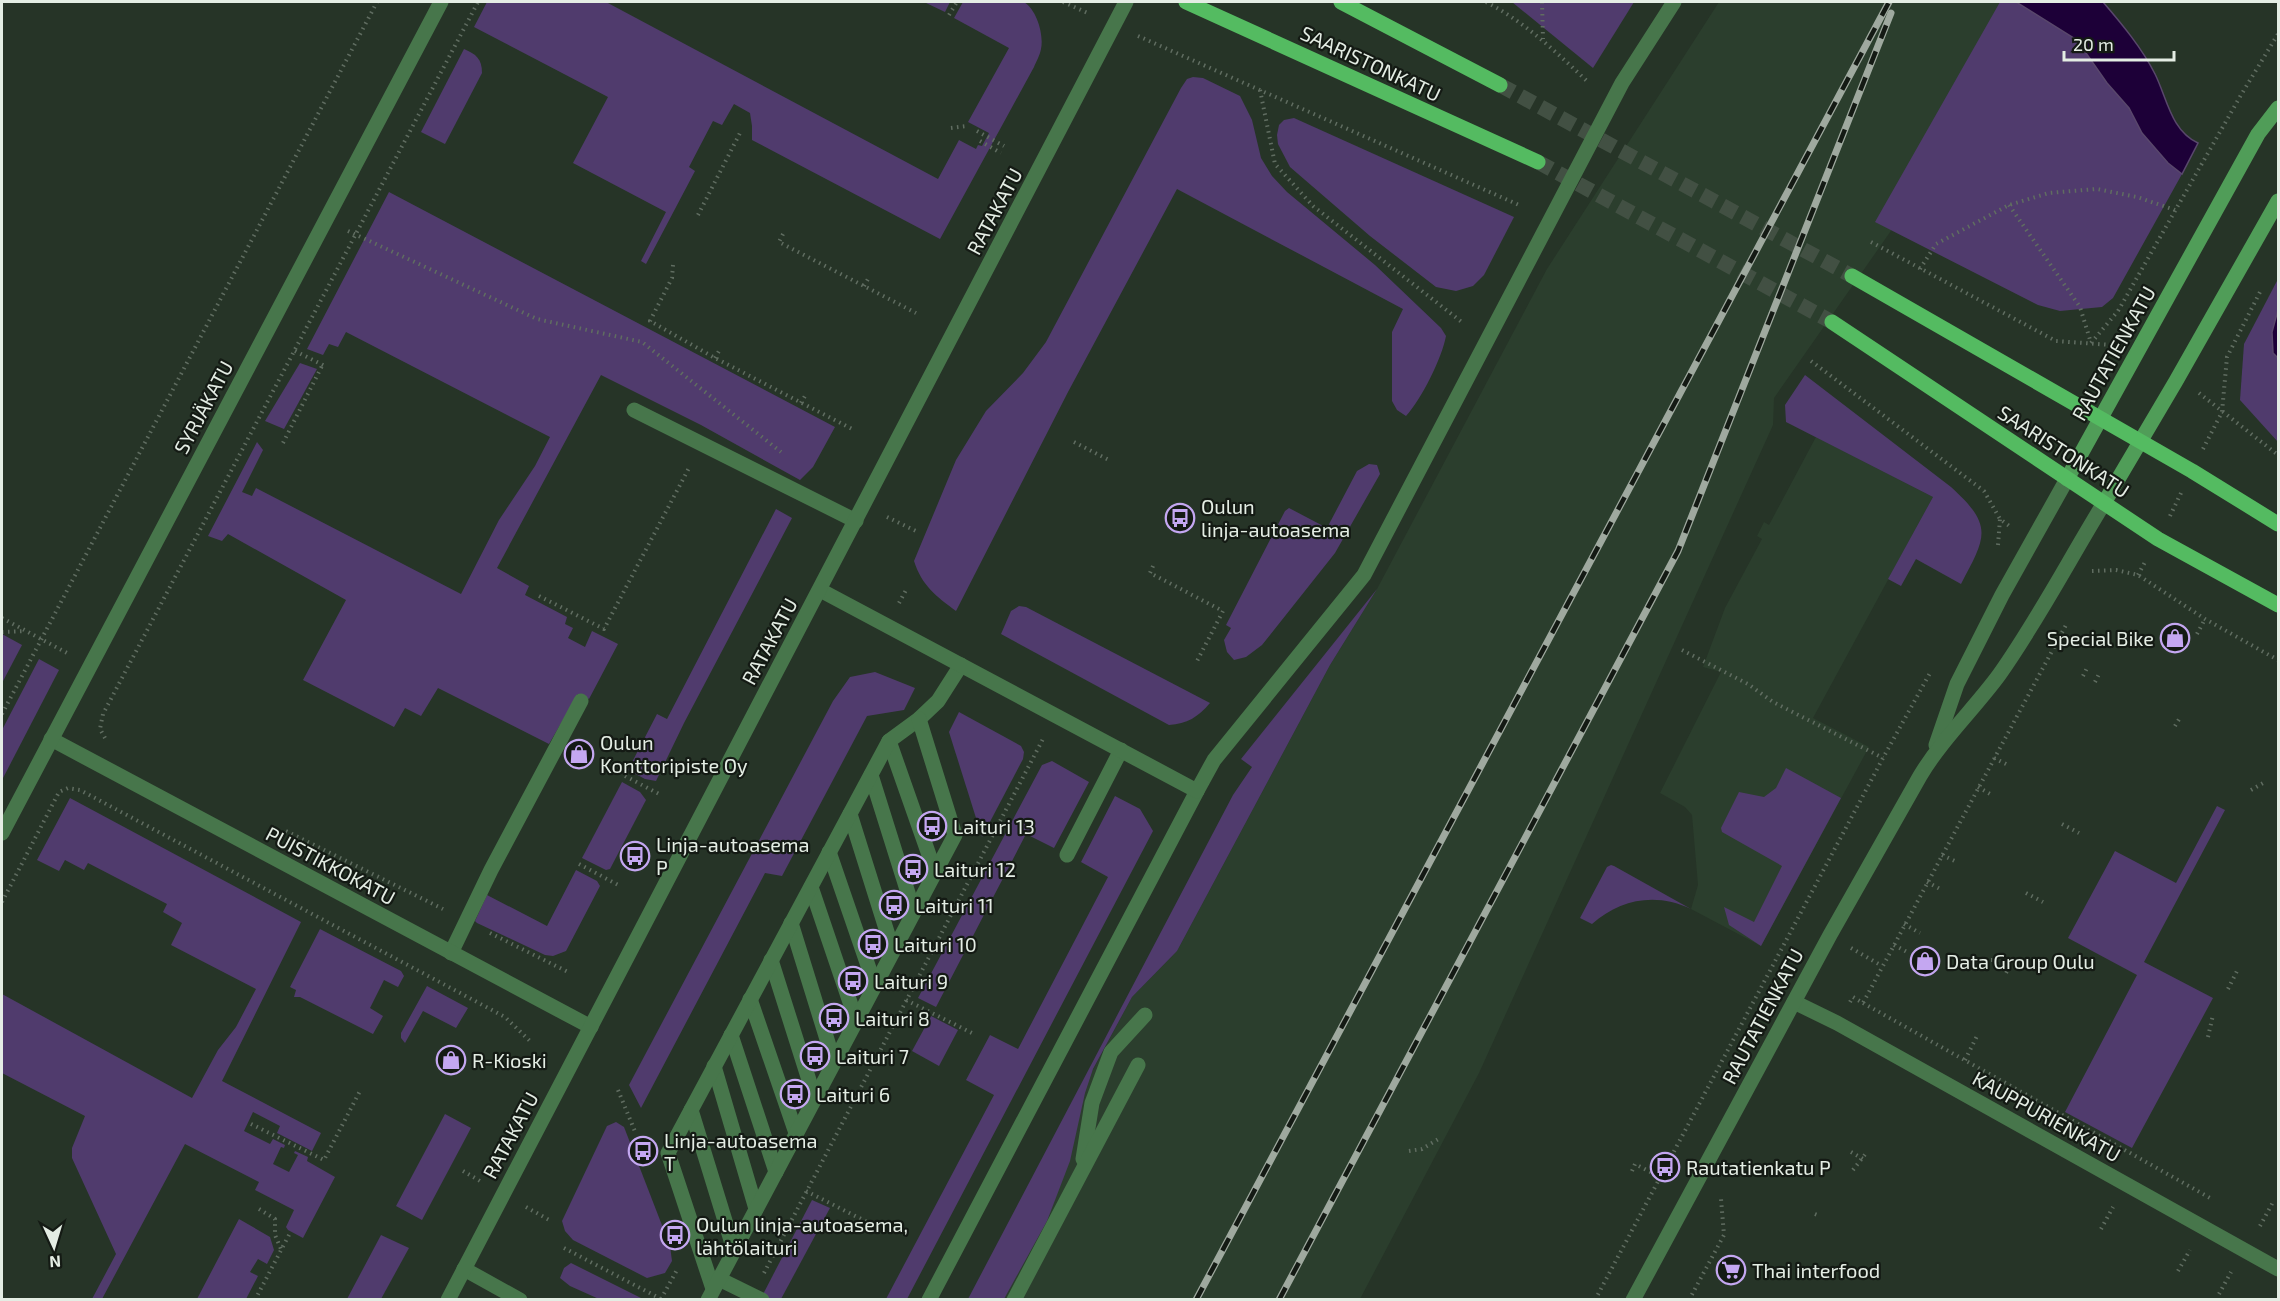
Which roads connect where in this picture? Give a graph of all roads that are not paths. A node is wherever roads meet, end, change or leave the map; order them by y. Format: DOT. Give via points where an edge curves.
graph roads {
  1 [pos="441,2"];
  2 [pos="1126,2"];
  3 [pos="1186,2"];
  4 [pos="1341,2"];
  5 [pos="1674,2"];
  6 [pos="1500,85"];
  7 [pos="2278,108"];
  8 [pos="1538,162"];
  9 [pos="2278,201"];
  10 [pos="1852,276"];
  11 [pos="1832,322"];
  12 [pos="634,410"];
  13 [pos="2101,419"];
  14 [pos="2140,441"];
  15 [pos="2067,479"];
  16 [pos="2104,503"];
  17 [pos="856,521"];
  18 [pos="2278,524"];
  19 [pos="820,590"];
  20 [pos="2278,605"];
  21 [pos="961,665"];
  22 [pos="581,701"];
  23 [pos="919,719"];
  24 [pos="51,739"];
  25 [pos="890,741"];
  26 [pos="1121,750"];
  27 [pos="1933,754"];
  28 [pos="871,775"];
  29 [pos="1197,791"];
  30 [pos="850,814"];
  31 [pos="2,832"];
  32 [pos="829,852"];
  33 [pos="1067,855"];
  34 [pos="935,872"];
  35 [pos="811,886"];
  36 [pos="914,912"];
  37 [pos="791,923"];
  38 [pos="893,951"];
  39 [pos="451,953"];
  40 [pos="771,960"];
  41 [pos="875,986"];
  42 [pos="750,999"];
  43 [pos="1794,1002"];
  44 [pos="1145,1015"];
  45 [pos="856,1020"];
  46 [pos="591,1027"];
  47 [pos="731,1035"];
  48 [pos="834,1062"];
  49 [pos="1138,1065"];
  50 [pos="714,1066"];
  51 [pos="814,1099"];
  52 [pos="691,1110"];
  53 [pos="796,1133"];
  54 [pos="1082,1171"];
  55 [pos="776,1172"];
  56 [pos="756,1209"];
  57 [pos="734,1250"];
  58 [pos="464,1269"];
  59 [pos="2278,1269"];
  60 [pos="713,1289"];
  61 [pos="757,1297"];
  62 [pos="448,1299"];
  63 [pos="520,1299"];
  64 [pos="929,1299"];
  65 [pos="1014,1299"];
  66 [pos="1633,1299"];
  1 -- 24 [label="street, SYRJÄKATU"];
  2 -- 17 [label="street, RATAKATU"];
  3 -- 8 [label="main road, SAARISTONKATU"];
  4 -- 6 [label="main road, SAARISTONKATU"];
  5 -- 29 [label="street" via="1622,83 1364,575 1214,760"];
  7 -- 13 [label="main road, RAUTATIENKATU" via="2258,134"];
  9 -- 14 [label="main road, RAUTATIENKATU"];
  10 -- 13 [label="main road"];
  11 -- 15 [label="main road, SAARISTONKATU"];
  12 -- 17 [label="street"];
  13 -- 14 [label="main road"];
  13 -- 15 [label="main road, RAUTATIENKATU"];
  14 -- 16 [label="main road, RAUTATIENKATU"];
  14 -- 18 [label="main road"];
  15 -- 16 [label="main road, SAARISTONKATU"];
  15 -- 27 [label="street, RAUTATIENKATU" via="2001,595 1962,675"];
  16 -- 20 [label="main road, SAARISTONKATU" via="2158,539"];
  16 -- 27 [label="street, RAUTATIENKATU" via="2021,642 1977,704"];
  17 -- 19 [label="street, RATAKATU"];
  19 -- 21 [label="street"];
  19 -- 46 [label="street, RATAKATU"];
  21 -- 23 [label="street" via="944,693"];
  21 -- 26 [label="street"];
  22 -- 39 [label="street"];
  23 -- 25 [label="street"];
  23 -- 34 [label="street" via="956,835"];
  24 -- 31 [label="street, SYRJÄKATU"];
  24 -- 39 [label="street, PUISTIKKOKATU"];
  25 -- 28 [label="street"];
  25 -- 34 [label="street"];
  26 -- 29 [label="street"];
  26 -- 33 [label="street"];
  27 -- 43 [label="street, RAUTATIENKATU"];
  28 -- 30 [label="street"];
  28 -- 36 [label="street"];
  29 -- 64 [label="street"];
  30 -- 32 [label="street"];
  30 -- 38 [label="street"];
  32 -- 35 [label="street"];
  32 -- 41 [label="street"];
  34 -- 36 [label="street"];
  35 -- 37 [label="street"];
  35 -- 45 [label="street"];
  36 -- 38 [label="street"];
  37 -- 40 [label="street"];
  37 -- 48 [label="street"];
  38 -- 41 [label="street"];
  39 -- 46 [label="street, PUISTIKKOKATU"];
  40 -- 42 [label="street"];
  40 -- 51 [label="street"];
  41 -- 45 [label="street"];
  42 -- 47 [label="street"];
  42 -- 53 [label="street"];
  43 -- 59 [label="street, KAUPPURIENKATU"];
  43 -- 66 [label="street, RAUTATIENKATU"];
  44 -- 54 [label="street" via="1111,1052 1092,1103"];
  45 -- 48 [label="street"];
  46 -- 58 [label="street, RATAKATU"];
  47 -- 50 [label="street"];
  47 -- 55 [label="street"];
  48 -- 51 [label="street"];
  49 -- 54 [label="street"];
  50 -- 52 [label="street"];
  50 -- 56 [label="street"];
  51 -- 53 [label="street"];
  52 -- 57 [label="street"];
  52 -- 60 [label="street" via="668,1153"];
  53 -- 55 [label="street"];
  54 -- 65 [label="street"];
  55 -- 56 [label="street"];
  56 -- 57 [label="street"];
  57 -- 60 [label="street"];
  58 -- 62 [label="street, RATAKATU"];
  58 -- 63 [label="street"];
  60 -- 61 [label="street"];
}
